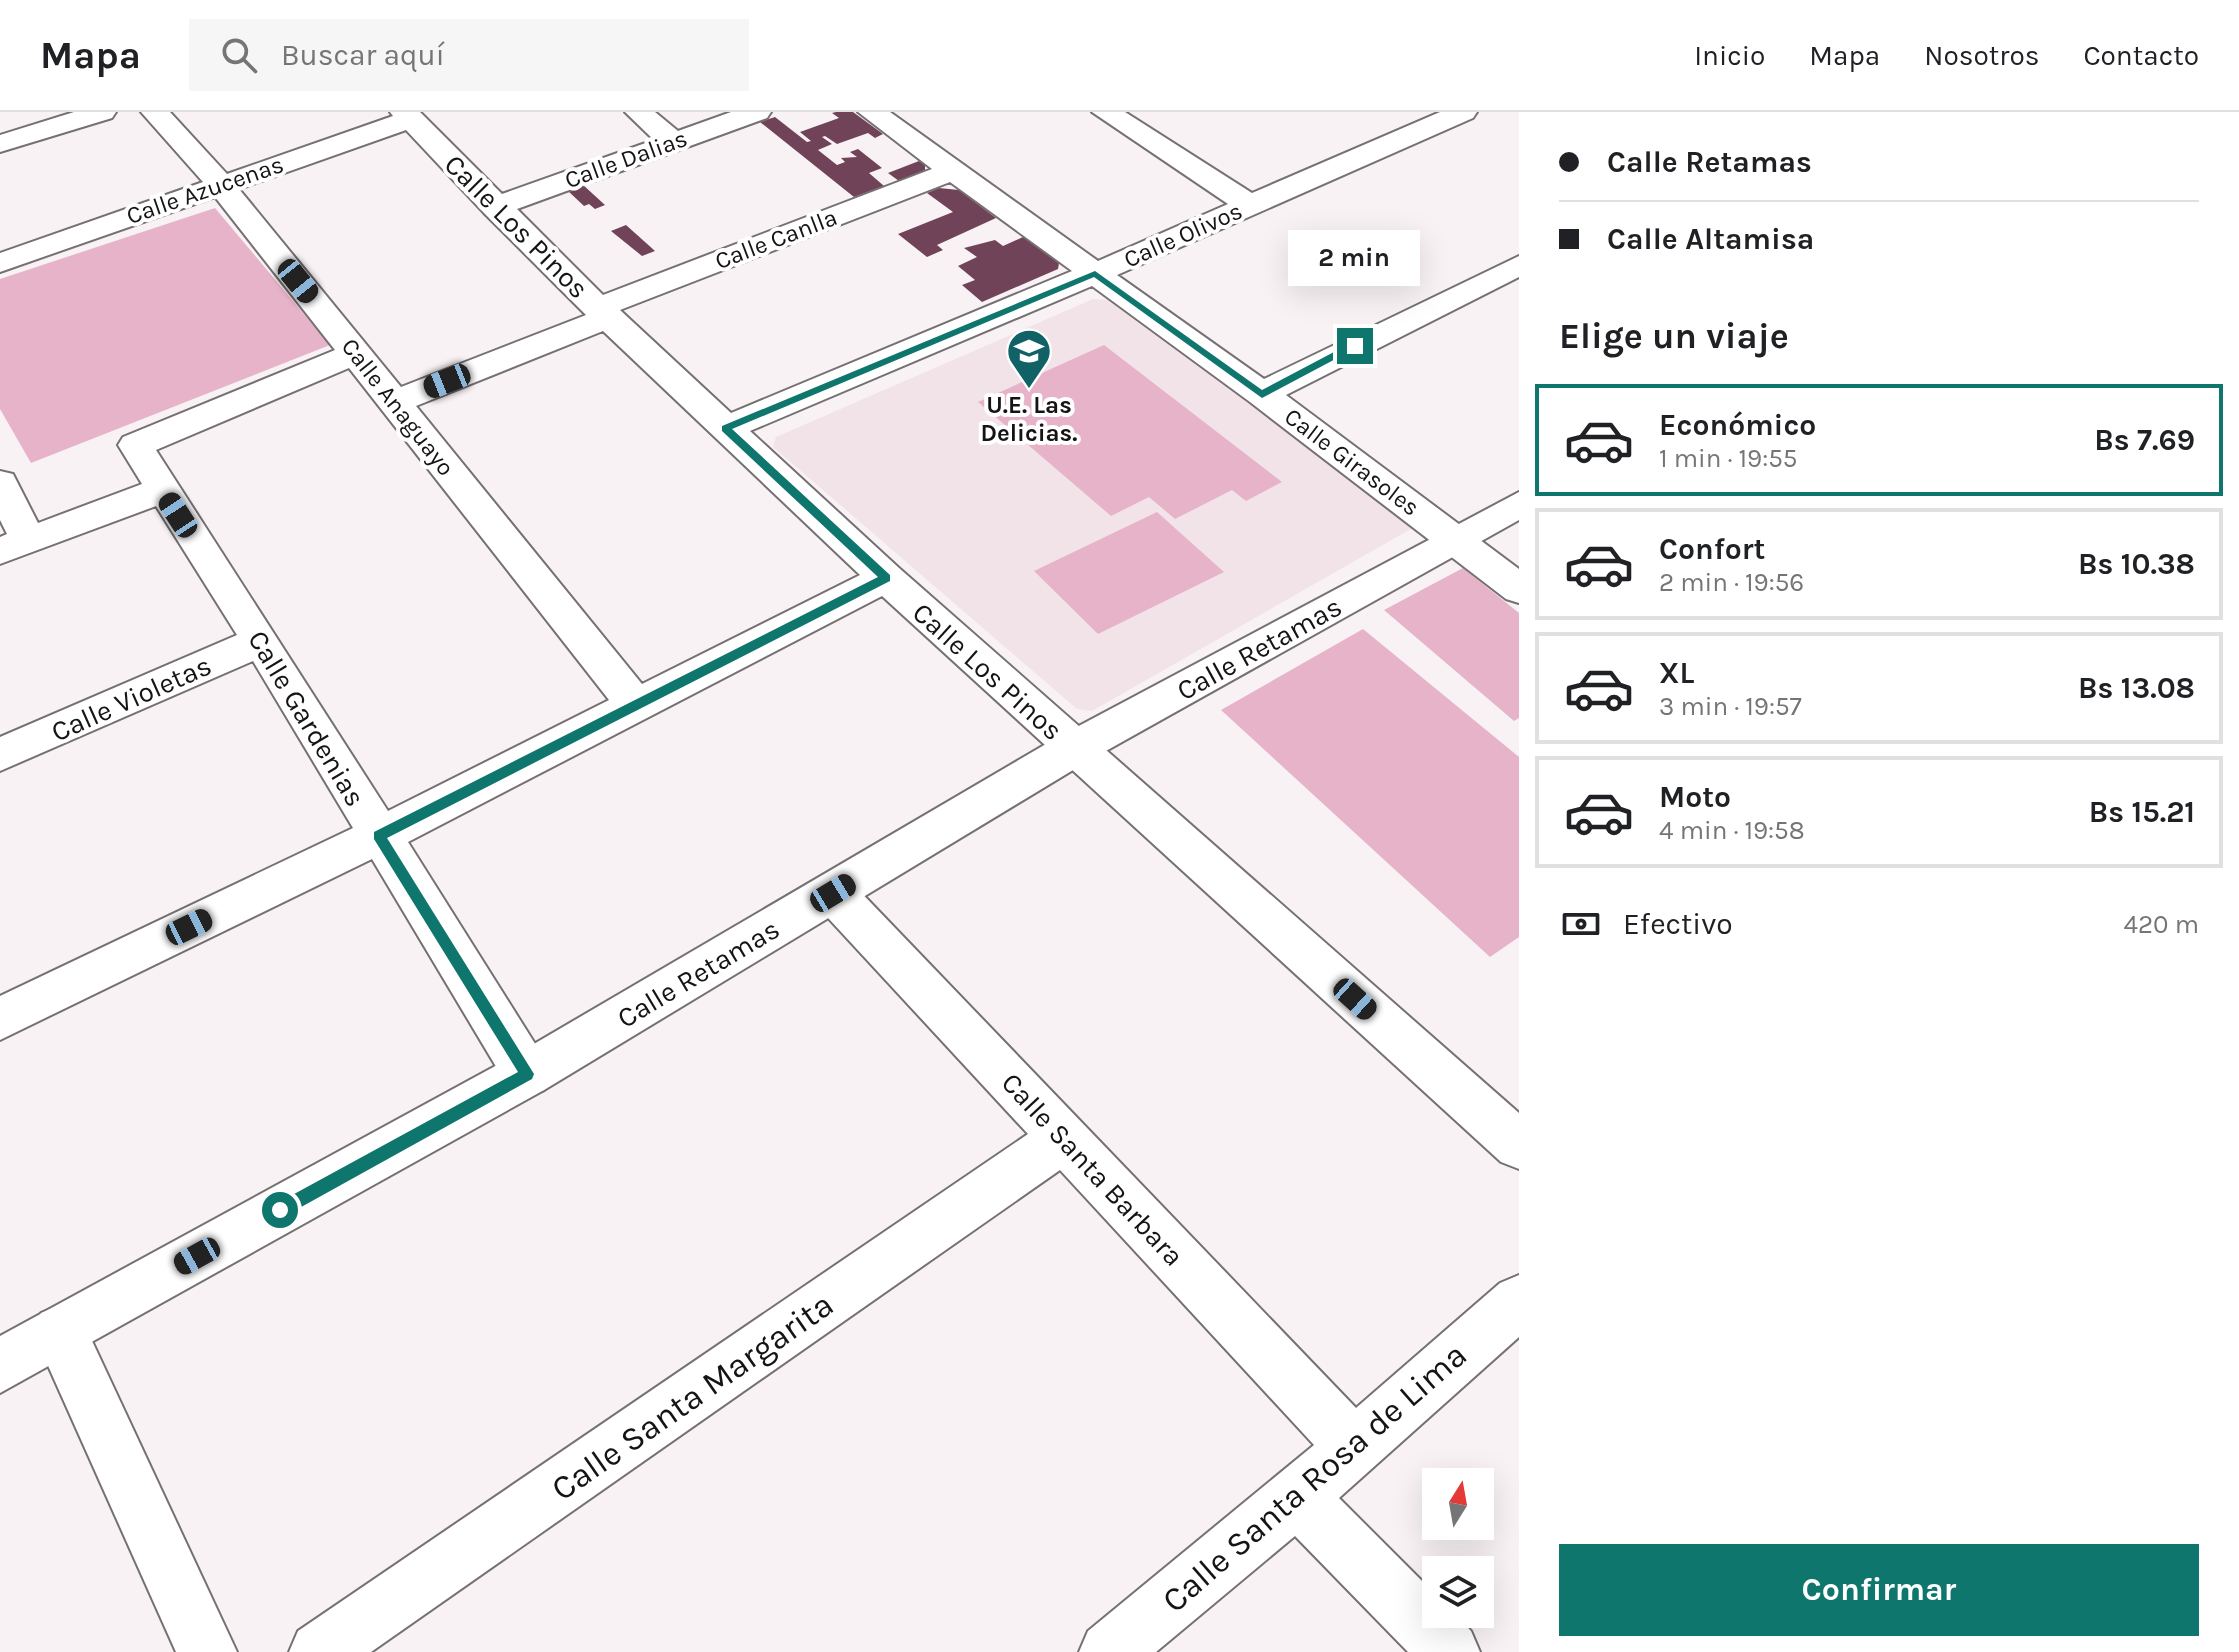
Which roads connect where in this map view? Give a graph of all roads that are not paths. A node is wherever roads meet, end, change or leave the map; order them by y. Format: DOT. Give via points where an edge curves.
graph roads {
  1 [pos="102,112"];
  2 [pos="155,112"];
  3 [pos="639,112"];
  4 [pos="757,112"];
  5 [pos="872,112"];
  6 [pos="1106,112"];
  7 [pos="1463,112"];
  8 [pos="408,116"];
  9 [pos="672,141"];
  10 [pos="0,144"];
  11 [pos="953,171"];
  12 [pos="220,184"];
  13 [pos="1250,205"];
  14 [pos="494,207"];
  15 [pos="0,263"];
  16 [pos="1519,265"];
  17 [pos="1095,273"];
  18 [pos="604,312"];
  19 [pos="356,353"];
  20 [pos="1262,394"];
  21 [pos="393,403"];
  22 [pos="725,429"];
  23 [pos="0,483"];
  24 [pos="162,490"];
  25 [pos="1519,504"];
  26 [pos="1456,540"];
  27 [pos="14,546"];
  28 [pos="886,578"];
  29 [pos="1519,589"];
  30 [pos="261,641"];
  31 [pos="636,705"];
  32 [pos="1073,749"];
  33 [pos="0,755"];
  34 [pos="379,836"];
  35 [pos="833,893"];
  36 [pos="0,1019"];
  37 [pos="527,1074"];
  38 [pos="1063,1139"];
  39 [pos="1519,1145"];
  40 [pos="1519,1302"];
  41 [pos="60,1332"];
  42 [pos="0,1366"];
  43 [pos="1352,1445"];
  44 [pos="1297,1497"];
  45 [pos="207,1652"];
  46 [pos="319,1652"];
  47 [pos="1109,1652"];
  48 [pos="1450,1652"];
  1 -- 10 [label="street"];
  2 -- 12 [label="street, Calle Anaguayo"];
  3 -- 9 [label="street"];
  4 -- 9 [label="street, Calle Dalias"];
  5 -- 11 [label="street, Calle Girasoles"];
  6 -- 13 [label="street"];
  7 -- 13 [label="street, Calle Olivos"];
  8 -- 12 [label="street, Calle Azucenas"];
  8 -- 14 [label="street, Calle Los Pinos"];
  9 -- 14 [label="street, Calle Dalias"];
  11 -- 17 [label="street, Calle Girasoles"];
  11 -- 18 [label="street, Calle Canlla"];
  12 -- 15 [label="street, Calle Azucenas"];
  12 -- 19 [label="street, Calle Anaguayo"];
  13 -- 17 [label="street, Calle Olivos"];
  14 -- 18 [label="street, Calle Los Pinos"];
  16 -- 20 [label="street"];
  17 -- 20 [label="street, Calle Girasoles"];
  17 -- 22 [label="street, Calle Olivos"];
  18 -- 21 [label="street, Calle Canlla"];
  18 -- 22 [label="street, Calle Los Pinos"];
  19 -- 21 [label="street, Calle Anaguayo"];
  19 -- 24 [label="street, Calle Gardenias" via="135,445"];
  20 -- 26 [label="street, Calle Girasoles"];
  21 -- 31 [label="street, Calle Anaguayo"];
  22 -- 28 [label="street, Calle Los Pinos"];
  23 -- 27 [label="street"];
  24 -- 27 [label="street"];
  24 -- 30 [label="street, Calle Gardenias"];
  25 -- 26 [label="street, Calle Retamas"];
  26 -- 29 [label="street, Calle Girasoles"];
  26 -- 32 [label="street, Calle Retamas"];
  28 -- 31 [label="street"];
  28 -- 32 [label="street, Calle Los Pinos"];
  30 -- 33 [label="street, Calle Violetas"];
  30 -- 34 [label="street, Calle Gardenias"];
  31 -- 34 [label="street"];
  32 -- 35 [label="street, Calle Retamas"];
  32 -- 39 [label="street, Calle Los Pinos"];
  34 -- 36 [label="street"];
  34 -- 37 [label="street, Calle Gardenias"];
  35 -- 37 [label="street, Calle Retamas"];
  35 -- 38 [label="street, Calle Santa Barbara"];
  37 -- 41 [label="street, Calle Retamas"];
  38 -- 43 [label="street, Calle Santa Barbara"];
  38 -- 46 [label="street, Calle Santa Margarita"];
  40 -- 43 [label="street, Calle Santa Rosa de Lima"];
  41 -- 42 [label="street, Calle Retamas"];
  41 -- 45 [label="street"];
  43 -- 44 [label="street, Calle Santa Rosa de Lima"];
  44 -- 47 [label="street, Calle Santa Rosa de Lima"];
  44 -- 48 [label="street"];
}
